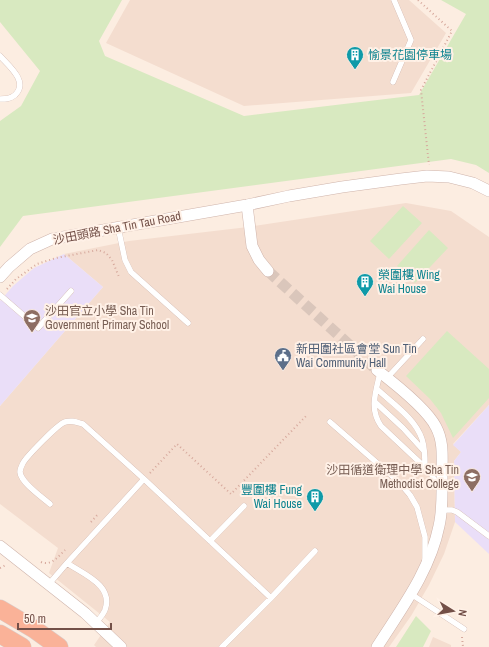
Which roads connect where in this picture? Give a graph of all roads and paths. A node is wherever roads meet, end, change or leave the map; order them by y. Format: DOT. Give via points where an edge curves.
graph roads {
  1 [pos="394,0"];
  2 [pos="418,0"];
  3 [pos="0,56"];
  4 [pos="394,82"];
  5 [pos="0,99"];
  6 [pos="429,166"];
  7 [pos="489,191"];
  8 [pos="247,205"];
  9 [pos="118,227"];
  10 [pos="268,271"];
  11 [pos="0,277"];
  12 [pos="119,277"];
  13 [pos="71,291"];
  14 [pos="0,295"];
  15 [pos="188,324"];
  16 [pos="423,339"];
  17 [pos="382,374"];
  18 [pos="377,389"];
  19 [pos="375,402"];
  20 [pos="307,415"];
  21 [pos="330,422"];
  22 [pos="424,452"];
  23 [pos="425,467"];
  24 [pos="144,479"];
  25 [pos="442,494"];
  26 [pos="50,504"];
  27 [pos="244,506"];
  28 [pos="442,510"];
  29 [pos="99,513"];
  30 [pos="89,524"];
  31 [pos="489,536"];
  32 [pos="210,541"];
  33 [pos="0,546"];
  34 [pos="70,546"];
  35 [pos="315,551"];
  36 [pos="37,561"];
  37 [pos="67,563"];
  38 [pos="5,566"];
  39 [pos="0,568"];
  40 [pos="425,569"];
  41 [pos="49,584"];
  42 [pos="411,594"];
  43 [pos="271,598"];
  44 [pos="1,609"];
  45 [pos="96,623"];
  46 [pos="464,630"];
  47 [pos="0,634"];
  48 [pos="22,647"];
  49 [pos="59,647"];
  50 [pos="121,647"];
  51 [pos="222,647"];
  52 [pos="377,647"];
  1 -- 4 [label="lane" via="411,40"];
  2 -- 6 [label="path" via="452,31 421,90"];
  3 -- 5 [label="lane" via="16,74 20,86 13,97"];
  7 -- 8 [label="street, 沙田頭路 Sha Tin Tau Road" via="473,183 449,177 427,176 342,187"];
  8 -- 9 [label="street, 沙田頭路 Sha Tin Tau Road"];
  8 -- 10 [label="street" via="252,246"];
  9 -- 11 [label="street, 沙田頭路 Sha Tin Tau Road" via="52,239 30,249"];
  9 -- 15 [label="lane" via="125,260 131,272"];
  12 -- 14 [label="path" via="112,260 106,253 98,250 37,264"];
  13 -- 14 [label="lane" via="38,328"];
  16 -- 17 [label="lane"];
  17 -- 18 [label="lane"];
  17 -- 25 [label="street" via="423,410 437,428 442,442"];
  18 -- 19 [label="lane"];
  18 -- 22 [label="lane" via="411,420 418,430"];
  19 -- 22 [label="lane"];
  19 -- 23 [label="lane" via="374,410 381,426"];
  20 -- 24 [label="path" via="231,494 177,444"];
  21 -- 40 [label="lane" via="399,482 410,495 417,507 425,537"];
  22 -- 23 [label="lane"];
  23 -- 25 [label="lane"];
  24 -- 26 [label="lane" via="83,424 74,420 64,422 57,426 23,462 20,472 26,483"];
  24 -- 32 [label="lane"];
  24 -- 37 [label="lane"];
  25 -- 28 [label="street"];
  27 -- 32 [label="lane"];
  28 -- 31 [label="lane" via="457,512"];
  28 -- 40 [label="street" via="434,547"];
  29 -- 30 [label="path"];
  32 -- 43 [label="lane"];
  33 -- 41 [label="street"];
  34 -- 36 [label="path" via="55,560 46,564"];
  35 -- 43 [label="lane"];
  37 -- 41 [label="lane"];
  37 -- 45 [label="lane" via="100,584 105,592 105,611"];
  38 -- 39 [label="path"];
  40 -- 42 [label="street"];
  41 -- 45 [label="street"];
  42 -- 46 [label="lane"];
  42 -- 52 [label="street"];
  43 -- 51 [label="lane"];
  44 -- 49 [label="highway"];
  45 -- 50 [label="street"];
  47 -- 48 [label="highway"];
}
